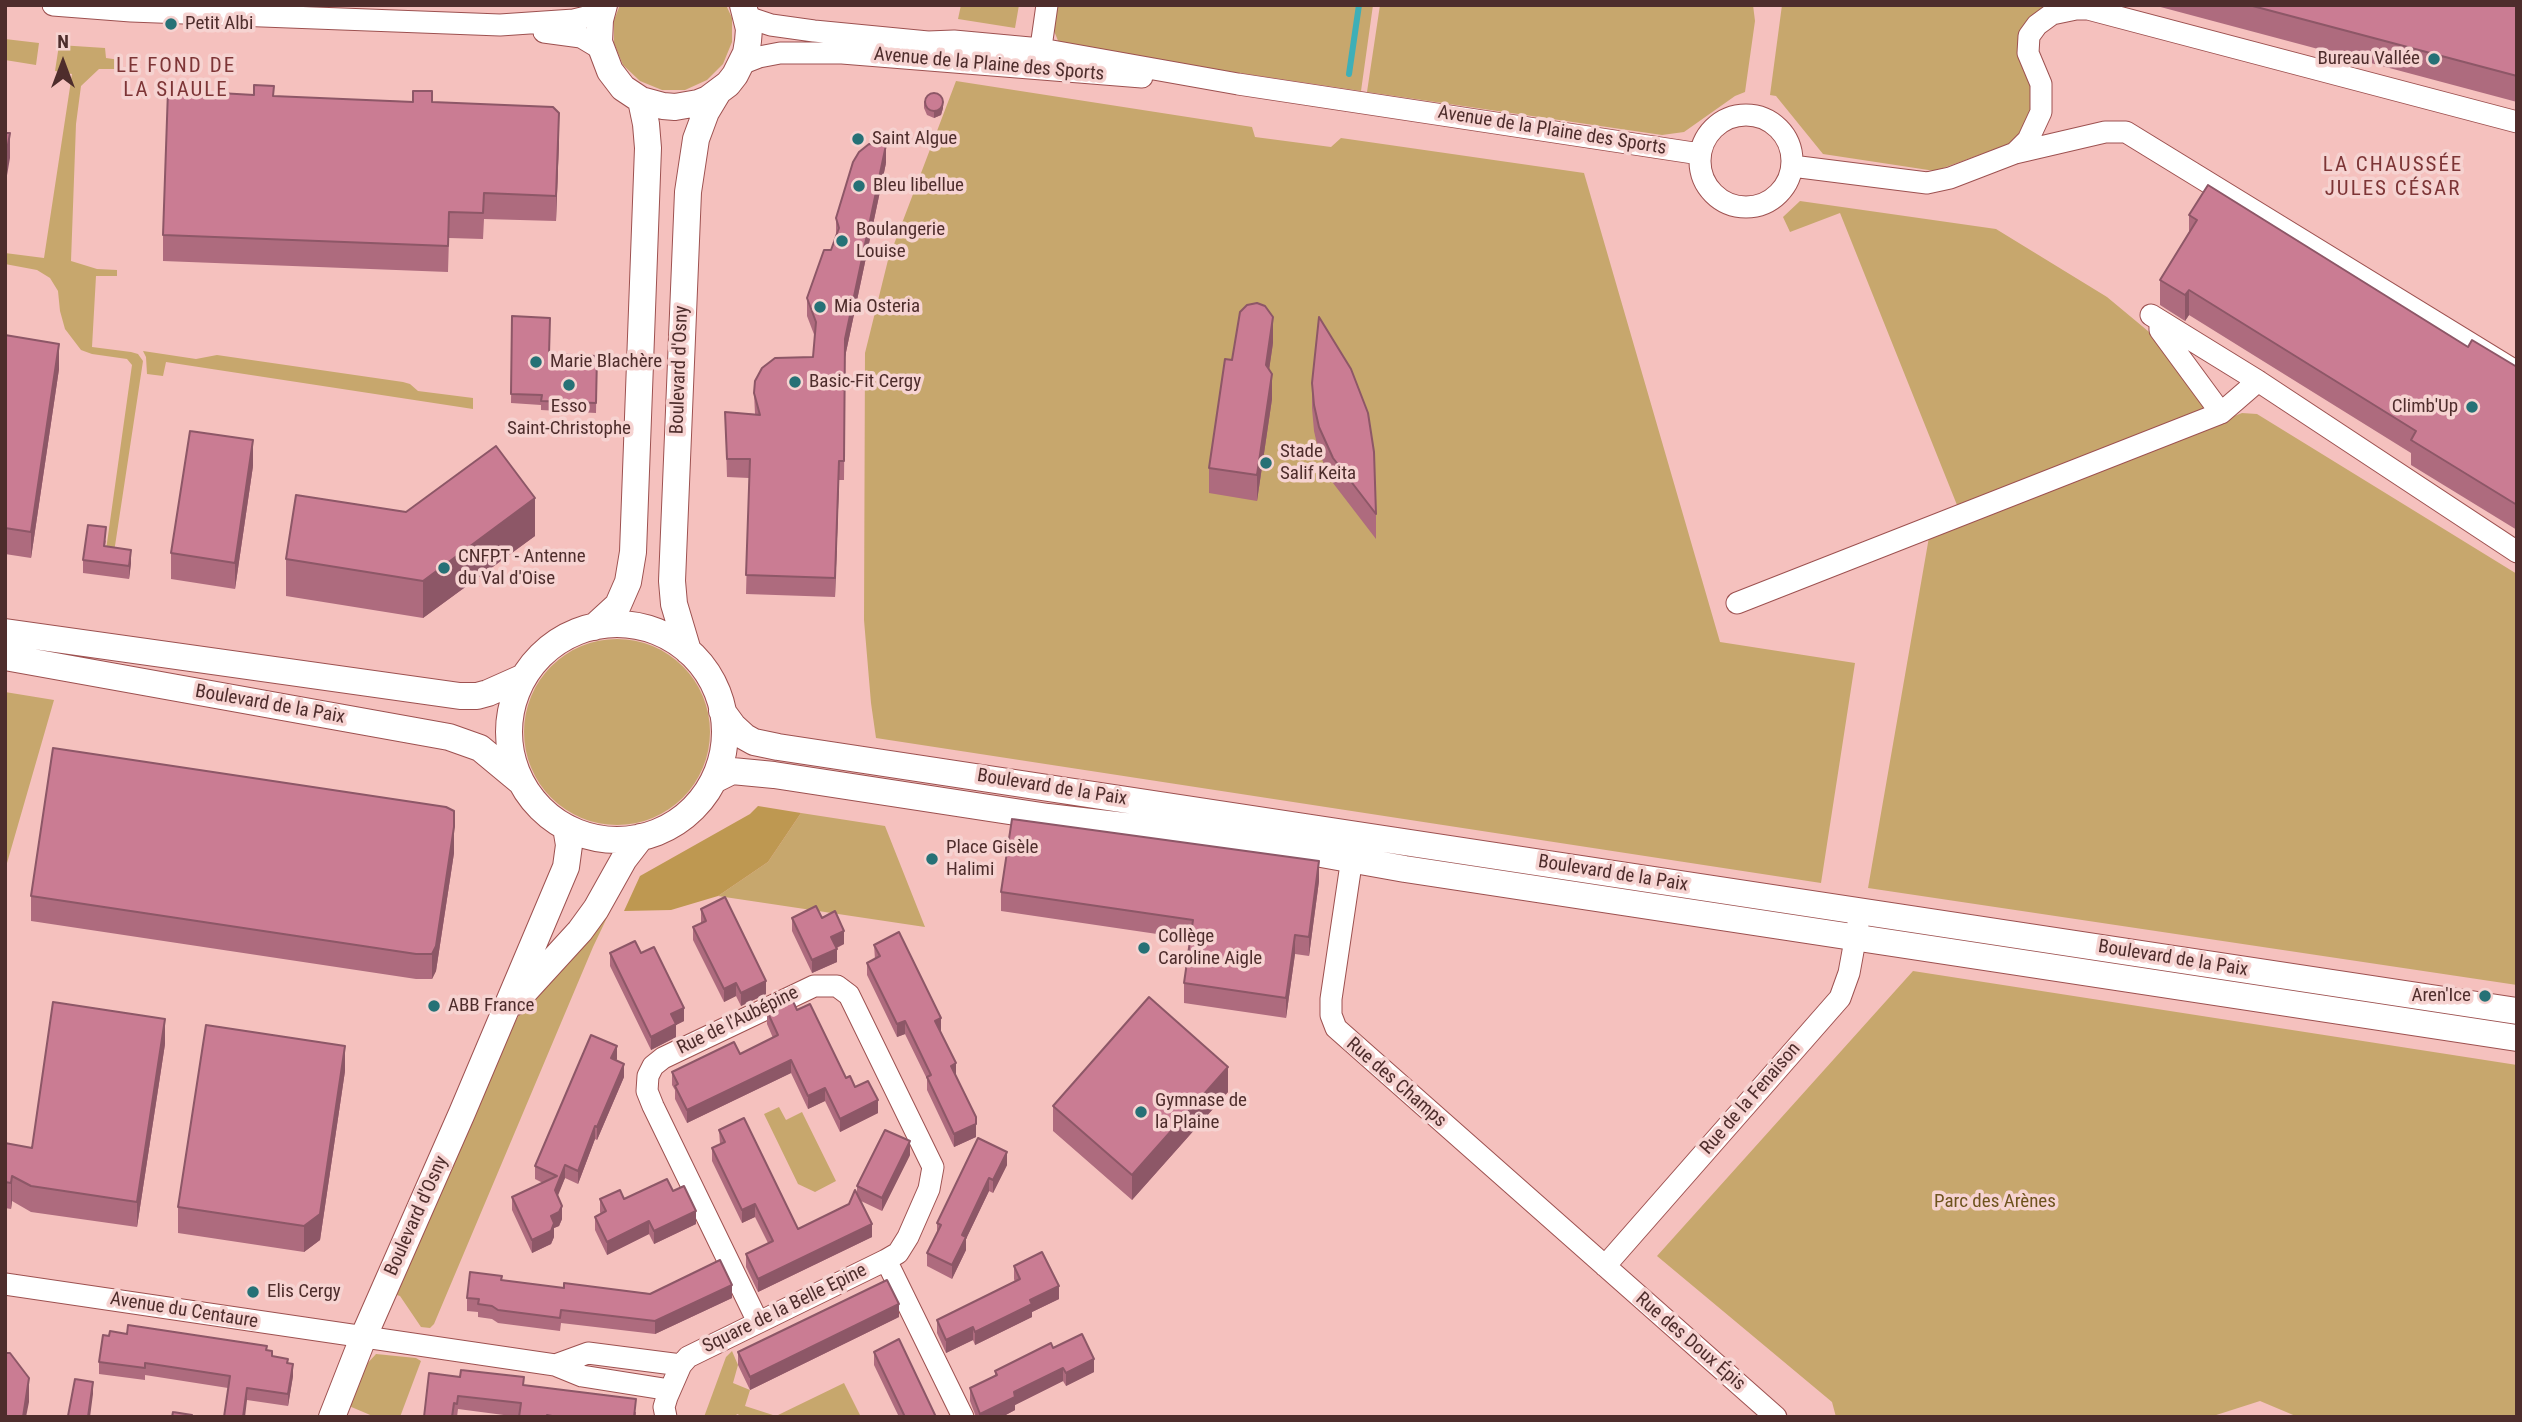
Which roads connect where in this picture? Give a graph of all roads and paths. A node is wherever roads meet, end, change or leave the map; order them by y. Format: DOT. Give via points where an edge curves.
graph roads {
  1 [pos="53,5"];
  2 [pos="1047,5"];
  3 [pos="604,7"];
  4 [pos="745,11"];
  5 [pos="500,26"];
  6 [pos="601,49"];
  7 [pos="1040,60"];
  8 [pos="741,64"];
  9 [pos="718,92"];
  10 [pos="641,100"];
  11 [pos="2517,122"];
  12 [pos="2015,153"];
  13 [pos="1700,154"];
  14 [pos="1792,166"];
  15 [pos="2517,372"];
  16 [pos="2258,381"];
  17 [pos="2221,413"];
  18 [pos="2517,552"];
  19 [pos="1737,603"];
  20 [pos="594,627"];
  21 [pos="5,632"];
  22 [pos="688,652"];
  23 [pos="5,657"];
  24 [pos="524,677"];
  25 [pos="722,710"];
  26 [pos="714,780"];
  27 [pos="522,783"];
  28 [pos="566,827"];
  29 [pos="641,837"];
  30 [pos="1353,848"];
  31 [pos="1859,911"];
  32 [pos="1856,938"];
  33 [pos="2517,1011"];
  34 [pos="503,1016"];
  35 [pos="2517,1038"];
  36 [pos="886,1260"];
  37 [pos="1605,1266"];
  38 [pos="5,1284"];
  39 [pos="758,1322"];
  40 [pos="363,1338"];
  41 [pos="555,1365"];
  42 [pos="681,1365"];
  43 [pos="670,1390"];
  44 [pos="332,1417"];
  45 [pos="666,1417"];
  46 [pos="963,1417"];
  47 [pos="1776,1417"];
  1 -- 5 [label="street"];
  2 -- 7 [label="street"];
  3 -- 5 [label="street" via="586,17"];
  3 -- 6 [label="main road" via="598,31"];
  4 -- 7 [label="street, Avenue de la Plaine des Sports" via="771,25 954,41"];
  4 -- 8 [label="main road" via="748,41"];
  5 -- 6 [label="street" via="582,37"];
  6 -- 10 [label="main road" via="616,80"];
  7 -- 8 [label="street, Avenue de la Plaine des Sports" via="804,52 772,54"];
  7 -- 13 [label="street, Avenue de la Plaine des Sports" via="1238,84"];
  8 -- 9 [label="main road"];
  9 -- 10 [label="main road" via="686,106"];
  9 -- 22 [label="main road, Boulevard d'Osny" via="696,139 688,192 672,587"];
  10 -- 20 [label="main road, Boulevard d'Osny" via="648,148 632,552 628,582 618,605"];
  11 -- 12 [label="street" via="2076,9 2052,14 2029,36 2028,53 2041,84 2040,111 2028,140"];
  12 -- 14 [label="street" via="1927,183"];
  12 -- 15 [label="street" via="2105,132 2126,132"];
  13 -- 14 [label="street" via="1704,140 1723,120 1750,115 1764,119 1786,138"];
  13 -- 14 [label="street" via="1705,184 1722,200 1744,207 1778,194"];
  16 -- 17 [label="street"];
  16 -- 17 [label="street" via="2155,318"];
  16 -- 18 [label="street"];
  17 -- 19 [label="street"];
  20 -- 22 [label="main road" via="651,630"];
  20 -- 24 [label="main road" via="556,643"];
  21 -- 24 [label="main road, Boulevard de la Paix" via="460,696 488,693"];
  22 -- 25 [label="main road" via="708,674"];
  23 -- 27 [label="main road, Boulevard de la Paix" via="449,737 480,748"];
  24 -- 27 [label="main road" via="509,727 513,761"];
  25 -- 26 [label="main road" via="724,742"];
  25 -- 30 [label="main road, Boulevard de la Paix" via="733,726 754,742"];
  26 -- 29 [label="main road" via="689,812"];
  26 -- 30 [label="main road, Boulevard de la Paix" via="732,771 774,775 1299,850"];
  27 -- 28 [label="main road" via="541,808"];
  28 -- 29 [label="main road" via="603,839"];
  28 -- 34 [label="main road, Boulevard d'Osny" via="566,867"];
  29 -- 34 [label="main road, Boulevard d'Osny" via="580,932"];
  30 -- 31 [label="main road, Boulevard de la Paix"];
  30 -- 32 [label="main road, Boulevard de la Paix"];
  30 -- 37 [label="street, Rue des Champs" via="1331,999 1336,1028"];
  31 -- 32 [label="street, Rue de la Fenaison"];
  31 -- 33 [label="main road, Boulevard de la Paix"];
  32 -- 35 [label="main road, Boulevard de la Paix"];
  32 -- 37 [label="street, Rue de la Fenaison" via="1840,998"];
  34 -- 40 [label="main road, Boulevard d'Osny"];
  36 -- 39 [label="street, Square de la Belle Epine"];
  36 -- 39 [label="street, Rue de l'Aubépine" via="898,1253 908,1237 929,1189 933,1167 849,995 837,986 814,986 663,1058 648,1076 653,1106"];
  36 -- 46 [label="street, Square de la Belle Epine"];
  37 -- 47 [label="street, Rue des Doux Épis"];
  38 -- 40 [label="street, Avenue du Centaure"];
  39 -- 42 [label="street, Square de la Belle Epine" via="691,1355"];
  40 -- 41 [label="street, Square de la Belle Epine"];
  40 -- 44 [label="main road, Boulevard d'Osny"];
  41 -- 42 [label="street, Square de la Belle Epine" via="587,1353"];
  41 -- 43 [label="street, Square de la Belle Epine" via="582,1376"];
  42 -- 43 [label="street, Square de la Belle Epine"];
  43 -- 45 [label="street, Square de la Belle Epine"];
}
